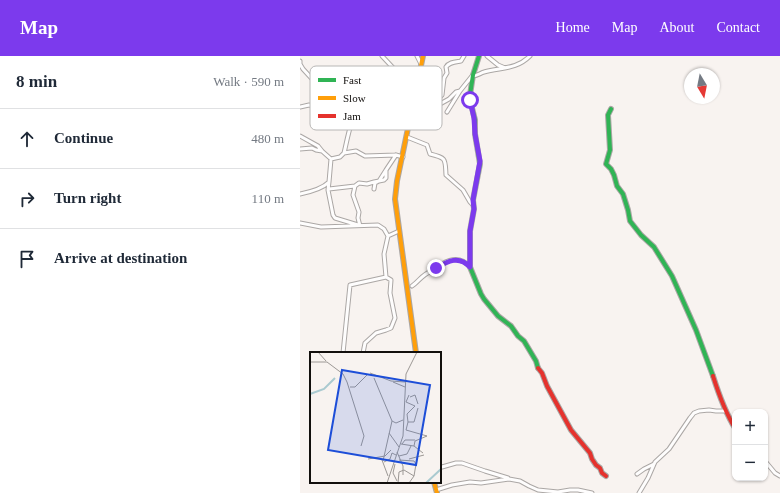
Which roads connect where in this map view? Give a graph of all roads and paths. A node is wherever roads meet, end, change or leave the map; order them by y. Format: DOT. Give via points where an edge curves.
graph roads {
  1 [pos="382,56"];
  2 [pos="417,56"];
  3 [pos="423,56"];
  4 [pos="464,56"];
  5 [pos="479,56"];
  6 [pos="487,56"];
  7 [pos="530,56"];
  8 [pos="300,62"];
  9 [pos="392,66"];
  10 [pos="421,66"];
  11 [pos="506,68"];
  12 [pos="472,76"];
  13 [pos="310,77"];
  14 [pos="460,91"];
  15 [pos="442,94"];
  16 [pos="442,103"];
  17 [pos="310,105"];
  18 [pos="300,107"];
  19 [pos="611,109"];
  20 [pos="447,112"];
  21 [pos="350,130"];
  22 [pos="408,130"];
  23 [pos="300,136"];
  24 [pos="407,137"];
  25 [pos="300,149"];
  26 [pos="322,151"];
  27 [pos="344,153"];
  28 [pos="396,156"];
  29 [pos="403,157"];
  30 [pos="331,159"];
  31 [pos="379,181"];
  32 [pos="329,182"];
  33 [pos="355,186"];
  34 [pos="329,189"];
  35 [pos="374,189"];
  36 [pos="300,194"];
  37 [pos="473,204"];
  38 [pos="300,223"];
  39 [pos="360,226"];
  40 [pos="399,231"];
  41 [pos="388,236"];
  42 [pos="470,267"];
  43 [pos="386,277"];
  44 [pos="412,286"];
  45 [pos="343,352"];
  46 [pos="363,352"];
  47 [pos="416,352"];
  48 [pos="726,411"];
  49 [pos="732,423"];
  50 [pos="654,464"];
  51 [pos="768,465"];
  52 [pos="441,466"];
  53 [pos="637,474"];
  54 [pos="606,476"];
  55 [pos="780,476"];
  56 [pos="509,479"];
  57 [pos="436,491"];
  58 [pos="592,493"];
  59 [pos="639,493"];
  1 -- 9 [label="street"];
  2 -- 10 [label="street"];
  3 -- 10 [label="street"];
  4 -- 15 [label="street" via="460,61 447,65"];
  5 -- 12 [label="street"];
  6 -- 11 [label="street"];
  7 -- 11 [label="street" via="525,61"];
  8 -- 13 [label="street"];
  11 -- 12 [label="street"];
  12 -- 14 [label="street"];
  12 -- 37 [label="street" via="470,100 480,161"];
  14 -- 16 [label="street"];
  14 -- 20 [label="street"];
  17 -- 18 [label="street"];
  19 -- 48 [label="street" via="608,115 610,150 606,164 623,194 630,221 654,247 672,276 696,330"];
  21 -- 27 [label="street"];
  22 -- 24 [label="street"];
  23 -- 26 [label="street"];
  24 -- 29 [label="street"];
  24 -- 37 [label="street" via="427,145 430,154 441,156 446,163 446,175 463,190"];
  25 -- 26 [label="street" via="312,148"];
  26 -- 30 [label="street"];
  27 -- 28 [label="street" via="356,151 365,156"];
  27 -- 30 [label="street"];
  28 -- 29 [label="street"];
  28 -- 31 [label="street" via="386,170 386,178"];
  29 -- 40 [label="street" via="395,200"];
  30 -- 32 [label="street"];
  31 -- 33 [label="street" via="359,183"];
  31 -- 35 [label="street" via="375,183"];
  32 -- 34 [label="street"];
  32 -- 36 [label="street" via="326,186"];
  33 -- 34 [label="street"];
  33 -- 39 [label="street" via="353,195 359,212"];
  34 -- 39 [label="street" via="333,215"];
  37 -- 42 [label="street"];
  38 -- 39 [label="street" via="321,227"];
  39 -- 41 [label="street" via="378,225"];
  40 -- 41 [label="street"];
  40 -- 47 [label="street"];
  41 -- 43 [label="street" via="384,254"];
  42 -- 44 [label="street" via="460,260 448,261 426,273"];
  42 -- 54 [label="street" via="481,294 498,316 512,326 524,341 570,429"];
  43 -- 45 [label="street" via="350,285"];
  43 -- 46 [label="street" via="391,280 390,292 395,318 391,328 376,332 365,343"];
  48 -- 49 [label="street"];
  48 -- 50 [label="street" via="709,410 694,413 669,449"];
  50 -- 53 [label="street"];
  50 -- 59 [label="street"];
  51 -- 55 [label="street"];
  52 -- 56 [label="street" via="462,462"];
  56 -- 57 [label="street" via="470,482"];
  56 -- 58 [label="street" via="520,481 538,490 578,490"];
}
